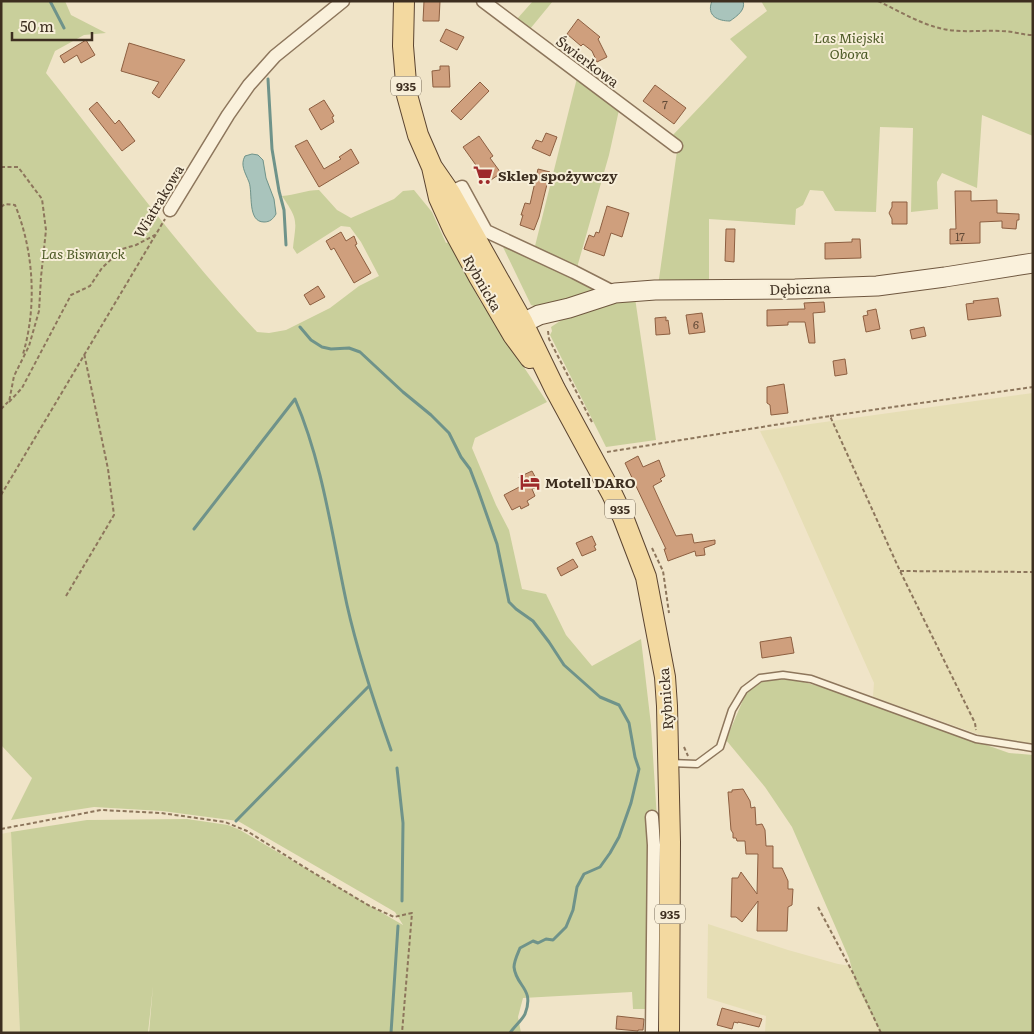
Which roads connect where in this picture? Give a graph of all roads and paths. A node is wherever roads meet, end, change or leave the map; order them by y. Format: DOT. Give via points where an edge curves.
graph roads {
  1 [pos="343,1"];
  2 [pos="404,1"];
  3 [pos="483,1"];
  4 [pos="878,1"];
  5 [pos="1033,35"];
  6 [pos="676,146"];
  7 [pos="1,167"];
  8 [pos="445,195"];
  9 [pos="1,207"];
  10 [pos="170,210"];
  11 [pos="155,235"];
  12 [pos="1033,262"];
  13 [pos="615,293"];
  14 [pos="522,331"];
  15 [pos="84,354"];
  16 [pos="22,359"];
  17 [pos="1033,386"];
  18 [pos="9,402"];
  19 [pos="1,409"];
  20 [pos="830,416"];
  21 [pos="594,458"];
  22 [pos="1,495"];
  23 [pos="900,571"];
  24 [pos="1033,572"];
  25 [pos="66,596"];
  26 [pos="976,740"];
  27 [pos="1033,748"];
  28 [pos="669,763"];
  29 [pos="652,817"];
  30 [pos="1,828"];
  31 [pos="818,907"];
  32 [pos="402,1033"];
  33 [pos="652,1033"];
  34 [pos="669,1033"];
  35 [pos="881,1033"];
  1 -- 10 [label="street, Wiatrakowa" via="275,56 249,85"];
  2 -- 8 [label="main road, Rybnicka / 935" via="407,95 418,135"];
  3 -- 6 [label="street, Świerkowa"];
  4 -- 5 [label="path" via="944,29"];
  7 -- 16 [label="path" via="18,167 42,199 46,230 39,311"];
  8 -- 13 [label="street" via="462,187 486,231"];
  8 -- 14 [label="main road, Rybnicka / 935" via="453,230"];
  9 -- 16 [label="path" via="15,205 30,258 32,315"];
  10 -- 11 [label="path, Wiatrakowa"];
  11 -- 15 [label="path, Wiatrakowa"];
  11 -- 18 [label="path" via="122,250 102,268 90,286 71,295 22,388"];
  12 -- 13 [label="street, Dębiczna" via="877,286"];
  13 -- 14 [label="street, Dębiczna" via="569,308 550,322"];
  14 -- 21 [label="main road, Rybnicka / 935"];
  15 -- 22 [label="path, Wiatrakowa"];
  15 -- 25 [label="path" via="108,468 114,515"];
  16 -- 18 [label="path" via="14,376"];
  17 -- 20 [label="path"];
  18 -- 19 [label="path"];
  20 -- 21 [label="path" via="606,452"];
  20 -- 23 [label="path"];
  21 -- 28 [label="main road, Rybnicka / 935" via="624,517 646,577 665,677"];
  23 -- 24 [label="path"];
  23 -- 26 [label="path" via="975,723"];
  26 -- 27 [label="lane"];
  26 -- 28 [label="lane" via="811,679 783,675 760,678 744,690 732,710 720,747 697,764"];
  28 -- 34 [label="main road, Rybnicka / 935"];
  29 -- 33 [label="street"];
  30 -- 32 [label="path" via="101,810 161,813 225,822 247,831 304,868 394,917 412,913"];
  31 -- 35 [label="path"];
}
